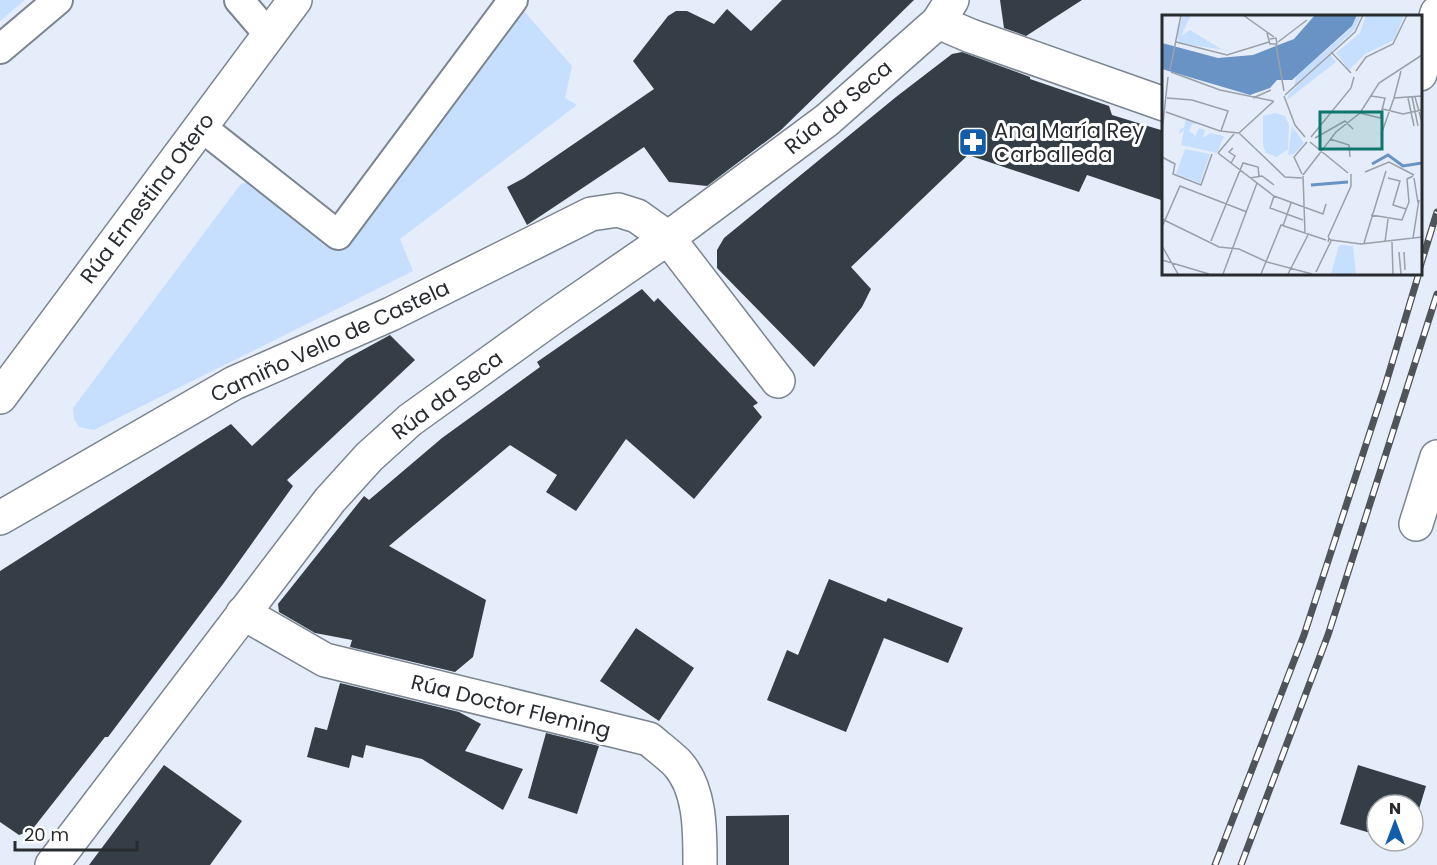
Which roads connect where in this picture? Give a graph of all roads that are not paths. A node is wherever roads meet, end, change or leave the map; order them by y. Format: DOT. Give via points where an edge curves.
graph roads {
  1 [pos="58,0"];
  2 [pos="239,0"];
  3 [pos="296,0"];
  4 [pos="513,0"];
  5 [pos="945,11"];
  6 [pos="1437,13"];
  7 [pos="269,35"];
  8 [pos="0,49"];
  9 [pos="1422,67"];
  10 [pos="1162,103"];
  11 [pos="201,126"];
  12 [pos="668,238"];
  13 [pos="778,381"];
  14 [pos="0,397"];
  15 [pos="1437,457"];
  16 [pos="4,514"];
  17 [pos="1416,524"];
  18 [pos="243,613"];
  19 [pos="52,865"];
  20 [pos="700,865"];
  1 -- 8 [label="street"];
  2 -- 7 [label="street"];
  3 -- 7 [label="street, Rúa Ernestina Otero"];
  4 -- 11 [label="street" via="338,235"];
  5 -- 10 [label="street" via="971,36"];
  5 -- 12 [label="street, Rúa da Seca" via="827,120"];
  6 -- 9 [label="street"];
  7 -- 11 [label="street, Rúa Ernestina Otero"];
  11 -- 14 [label="street, Rúa Ernestina Otero"];
  12 -- 13 [label="street, Camiño Vello de Castela"];
  12 -- 16 [label="street, Camiño Vello de Castela" via="637,216 618,210 591,214 391,314 234,383"];
  12 -- 18 [label="street, Rúa da Seca" via="410,420 330,500"];
  15 -- 17 [label="street"];
  18 -- 19 [label="street, Rúa da Seca"];
  18 -- 20 [label="street, Rúa Doctor Fleming" via="325,660 649,739 678,764 692,787 700,830"];
}
